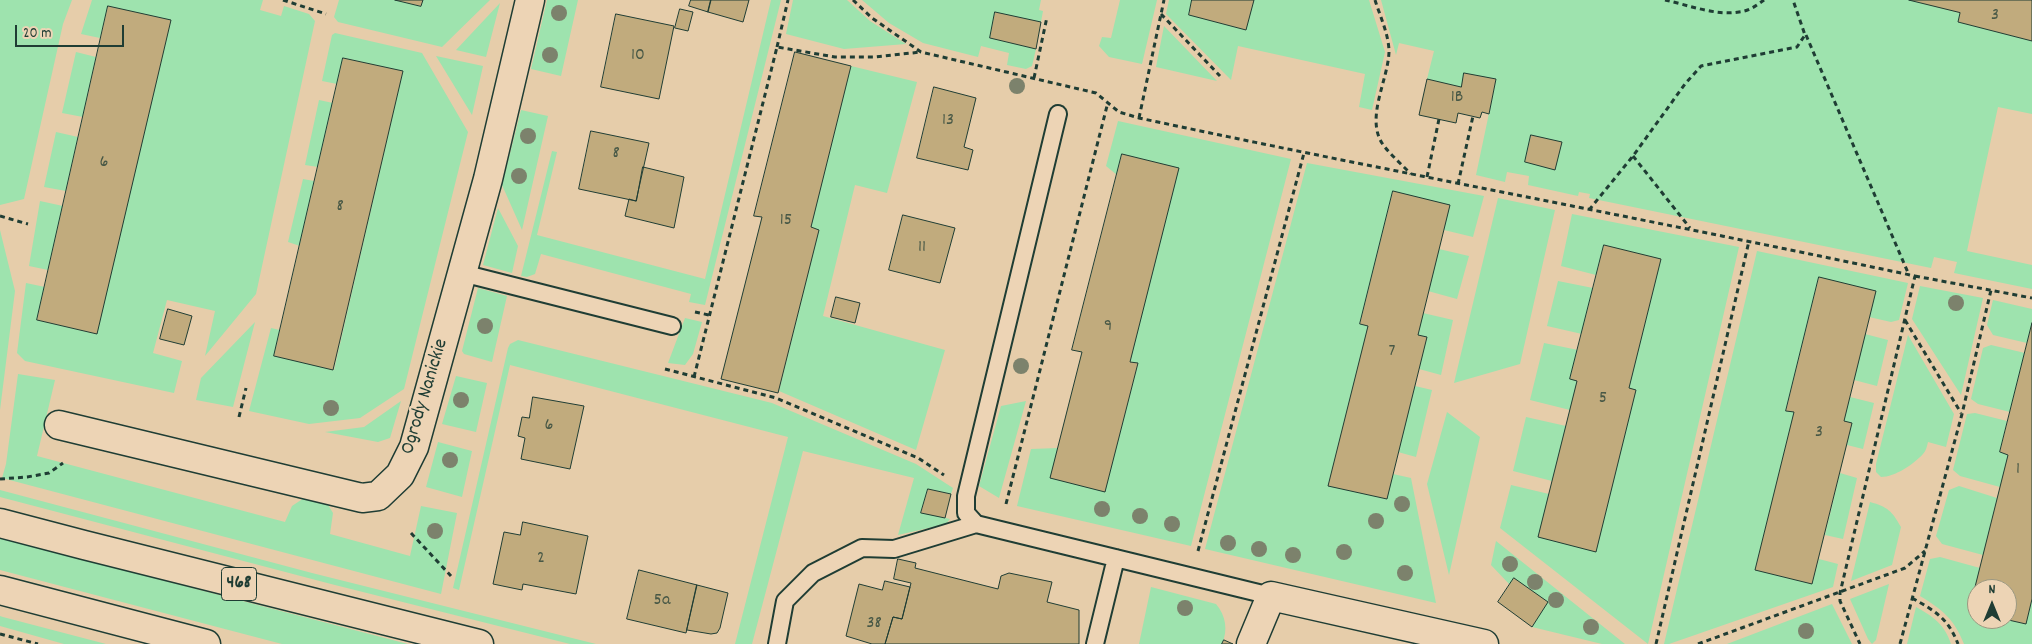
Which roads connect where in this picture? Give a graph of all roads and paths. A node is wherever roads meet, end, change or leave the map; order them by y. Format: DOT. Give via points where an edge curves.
graph roads {
  1 [pos="283,0"];
  2 [pos="530,0"];
  3 [pos="788,0"];
  4 [pos="854,0"];
  5 [pos="1164,0"];
  6 [pos="1375,0"];
  7 [pos="1665,0"];
  8 [pos="1764,0"];
  9 [pos="1793,0"];
  10 [pos="326,14"];
  11 [pos="1160,14"];
  12 [pos="1047,17"];
  13 [pos="1805,35"];
  14 [pos="777,47"];
  15 [pos="921,52"];
  16 [pos="1220,76"];
  17 [pos="1034,78"];
  18 [pos="1108,102"];
  19 [pos="1058,114"];
  20 [pos="1473,116"];
  21 [pos="1139,118"];
  22 [pos="1439,120"];
  23 [pos="1304,153"];
  24 [pos="1633,156"];
  25 [pos="1413,175"];
  26 [pos="1427,178"];
  27 [pos="1458,184"];
  28 [pos="1589,210"];
  29 [pos="0,216"];
  30 [pos="28,224"];
  31 [pos="1690,229"];
  32 [pos="1749,241"];
  33 [pos="462,272"];
  34 [pos="1909,275"];
  35 [pos="1915,276"];
  36 [pos="1991,290"];
  37 [pos="2032,298"];
  38 [pos="690,311"];
  39 [pos="709,316"];
  40 [pos="1905,319"];
  41 [pos="672,326"];
  42 [pos="665,369"];
  43 [pos="694,377"];
  44 [pos="246,388"];
  45 [pos="1962,414"];
  46 [pos="239,417"];
  47 [pos="59,425"];
  48 [pos="63,463"];
  49 [pos="936,470"];
  50 [pos="0,479"];
  51 [pos="1005,510"];
  52 [pos="0,523"];
  53 [pos="976,524"];
  54 [pos="411,533"];
  55 [pos="1926,550"];
  56 [pos="1197,552"];
  57 [pos="1116,558"];
  58 [pos="451,576"];
  59 [pos="0,590"];
  60 [pos="1840,593"];
  61 [pos="1271,596"];
  62 [pos="1912,598"];
  63 [pos="0,634"];
  64 [pos="1418,636"];
  65 [pos="38,644"];
  66 [pos="206,644"];
  67 [pos="479,644"];
  68 [pos="777,644"];
  69 [pos="1095,644"];
  70 [pos="1250,644"];
  71 [pos="1484,644"];
  72 [pos="1656,644"];
  73 [pos="1698,644"];
  74 [pos="1860,644"];
  75 [pos="1900,644"];
  76 [pos="1958,644"];
  1 -- 10 [label="path"];
  2 -- 33 [label="street, Ogrody Nanickie" via="488,179"];
  3 -- 14 [label="path"];
  4 -- 15 [label="path" via="872,18"];
  5 -- 11 [label="path"];
  6 -- 25 [label="path" via="1389,52 1376,128 1383,145"];
  7 -- 8 [label="path" via="1723,12 1740,12"];
  9 -- 13 [label="path"];
  11 -- 16 [label="path"];
  11 -- 21 [label="path"];
  12 -- 17 [label="path"];
  13 -- 24 [label="path" via="1797,47 1701,66 1684,84"];
  13 -- 34 [label="path"];
  14 -- 15 [label="path" via="835,57"];
  14 -- 39 [label="path"];
  15 -- 17 [label="path"];
  17 -- 18 [label="path" via="1096,93"];
  18 -- 21 [label="path" via="1119,112"];
  18 -- 51 [label="path"];
  19 -- 53 [label="lane" via="966,496 966,513"];
  20 -- 27 [label="path"];
  21 -- 23 [label="path"];
  22 -- 26 [label="path"];
  23 -- 25 [label="path"];
  23 -- 56 [label="path"];
  24 -- 28 [label="path"];
  24 -- 31 [label="path"];
  25 -- 26 [label="path"];
  26 -- 27 [label="path"];
  27 -- 28 [label="path"];
  28 -- 31 [label="path"];
  29 -- 30 [label="path"];
  31 -- 32 [label="path"];
  32 -- 34 [label="path"];
  32 -- 72 [label="path"];
  33 -- 41 [label="lane"];
  33 -- 47 [label="street, Ogrody Nanickie" via="414,447 400,475 378,496 362,498"];
  34 -- 35 [label="path"];
  35 -- 36 [label="path"];
  35 -- 40 [label="path"];
  36 -- 37 [label="path"];
  36 -- 45 [label="path"];
  38 -- 39 [label="path"];
  39 -- 43 [label="path"];
  40 -- 45 [label="path"];
  40 -- 60 [label="path"];
  42 -- 43 [label="path"];
  43 -- 49 [label="path" via="776,398 918,458"];
  44 -- 46 [label="path"];
  45 -- 55 [label="path"];
  48 -- 50 [label="path" via="49,473"];
  52 -- 67 [label="street, 468"];
  53 -- 57 [label="lane"];
  53 -- 68 [label="lane" via="894,549 862,548 813,573 785,601"];
  54 -- 58 [label="path"];
  55 -- 60 [label="path" via="1905,568"];
  55 -- 62 [label="path"];
  57 -- 61 [label="lane"];
  57 -- 69 [label="lane"];
  59 -- 66 [label="street"];
  60 -- 73 [label="path"];
  60 -- 74 [label="path" via="1840,601"];
  61 -- 64 [label="street"];
  61 -- 70 [label="street"];
  62 -- 75 [label="path"];
  62 -- 76 [label="path" via="1938,613 1952,629"];
  63 -- 65 [label="path"];
  64 -- 71 [label="street"];
}
